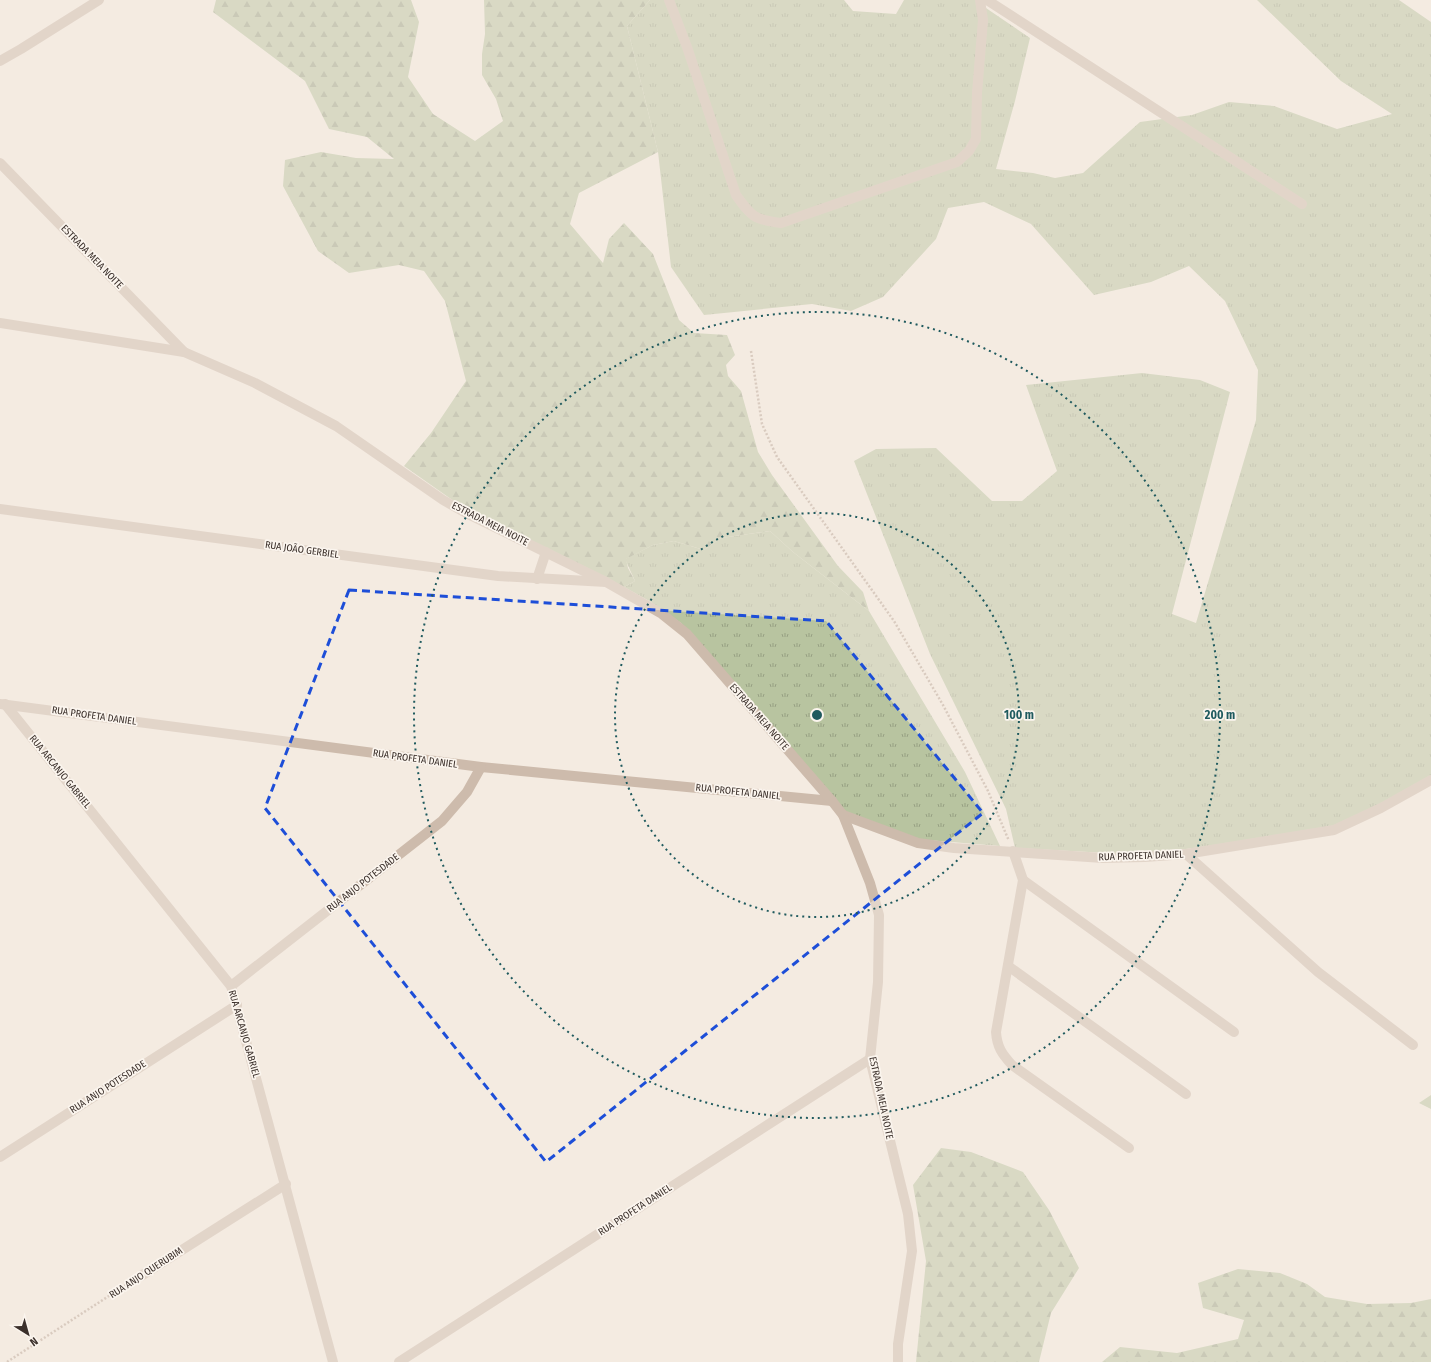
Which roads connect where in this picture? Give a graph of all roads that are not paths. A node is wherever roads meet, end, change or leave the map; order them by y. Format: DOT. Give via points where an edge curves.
graph roads {
  1 [pos="99,0"];
  2 [pos="669,0"];
  3 [pos="980,0"];
  4 [pos="987,0"];
  5 [pos="0,61"];
  6 [pos="0,163"];
  7 [pos="1302,204"];
  8 [pos="0,323"];
  9 [pos="184,352"];
  10 [pos="0,509"];
  11 [pos="546,552"];
  12 [pos="537,579"];
  13 [pos="606,582"];
  14 [pos="2,704"];
  15 [pos="481,767"];
  16 [pos="1431,780"];
  17 [pos="832,801"];
  18 [pos="843,815"];
  19 [pos="1012,851"];
  20 [pos="1186,854"];
  21 [pos="1023,880"];
  22 [pos="1008,966"];
  23 [pos="231,986"];
  24 [pos="237,1005"];
  25 [pos="1234,1032"];
  26 [pos="1413,1045"];
  27 [pos="870,1059"];
  28 [pos="1186,1094"];
  29 [pos="1128,1148"];
  30 [pos="0,1157"];
  31 [pos="286,1184"];
  32 [pos="141,1276"];
  33 [pos="333,1362"];
  34 [pos="399,1362"];
  35 [pos="898,1362"];
  1 -- 5 [label="street"];
  2 -- 3 [label="street" via="736,195 748,211 762,221 781,222 957,162 969,151 976,139 983,20"];
  4 -- 7 [label="street"];
  6 -- 9 [label="street, ESTRADA MEIA NOITE"];
  8 -- 9 [label="street, ESTRADA MEIA NOITE"];
  9 -- 11 [label="street, ESTRADA MEIA NOITE" via="255,383 336,426 443,500"];
  10 -- 12 [label="street, RUA JOÃO GERBIEL" via="498,576"];
  11 -- 12 [label="street"];
  11 -- 13 [label="street, ESTRADA MEIA NOITE"];
  12 -- 13 [label="street, RUA JOÃO GERBIEL"];
  13 -- 17 [label="street, ESTRADA MEIA NOITE" via="647,604 687,634"];
  14 -- 15 [label="street, RUA PROFETA DANIEL"];
  14 -- 23 [label="street, RUA ARCANJO GABRIEL"];
  15 -- 17 [label="street, RUA PROFETA DANIEL"];
  15 -- 23 [label="street, RUA ANJO POTESDADE" via="467,792 442,821"];
  16 -- 20 [label="street, RUA PROFETA DANIEL" via="1334,830"];
  17 -- 18 [label="street, ESTRADA MEIA NOITE"];
  18 -- 19 [label="street, RUA PROFETA DANIEL" via="918,843"];
  18 -- 27 [label="street, ESTRADA MEIA NOITE" via="870,883 879,915 878,982"];
  19 -- 20 [label="street, RUA PROFETA DANIEL" via="1103,858"];
  19 -- 21 [label="street"];
  20 -- 26 [label="street" via="1318,972"];
  21 -- 22 [label="street"];
  21 -- 25 [label="street"];
  22 -- 28 [label="street"];
  22 -- 29 [label="street" via="996,1032 997,1045 1003,1056"];
  23 -- 24 [label="street, RUA ARCANJO GABRIEL"];
  24 -- 30 [label="street, RUA ANJO POTESDADE"];
  24 -- 31 [label="street, RUA ARCANJO GABRIEL"];
  27 -- 34 [label="street, RUA PROFETA DANIEL"];
  27 -- 35 [label="street, ESTRADA MEIA NOITE" via="908,1214 912,1251 898,1344"];
  31 -- 32 [label="street, RUA ANJO QUERUBIM"];
  31 -- 33 [label="street, RUA ARCANJO GABRIEL"];
}
